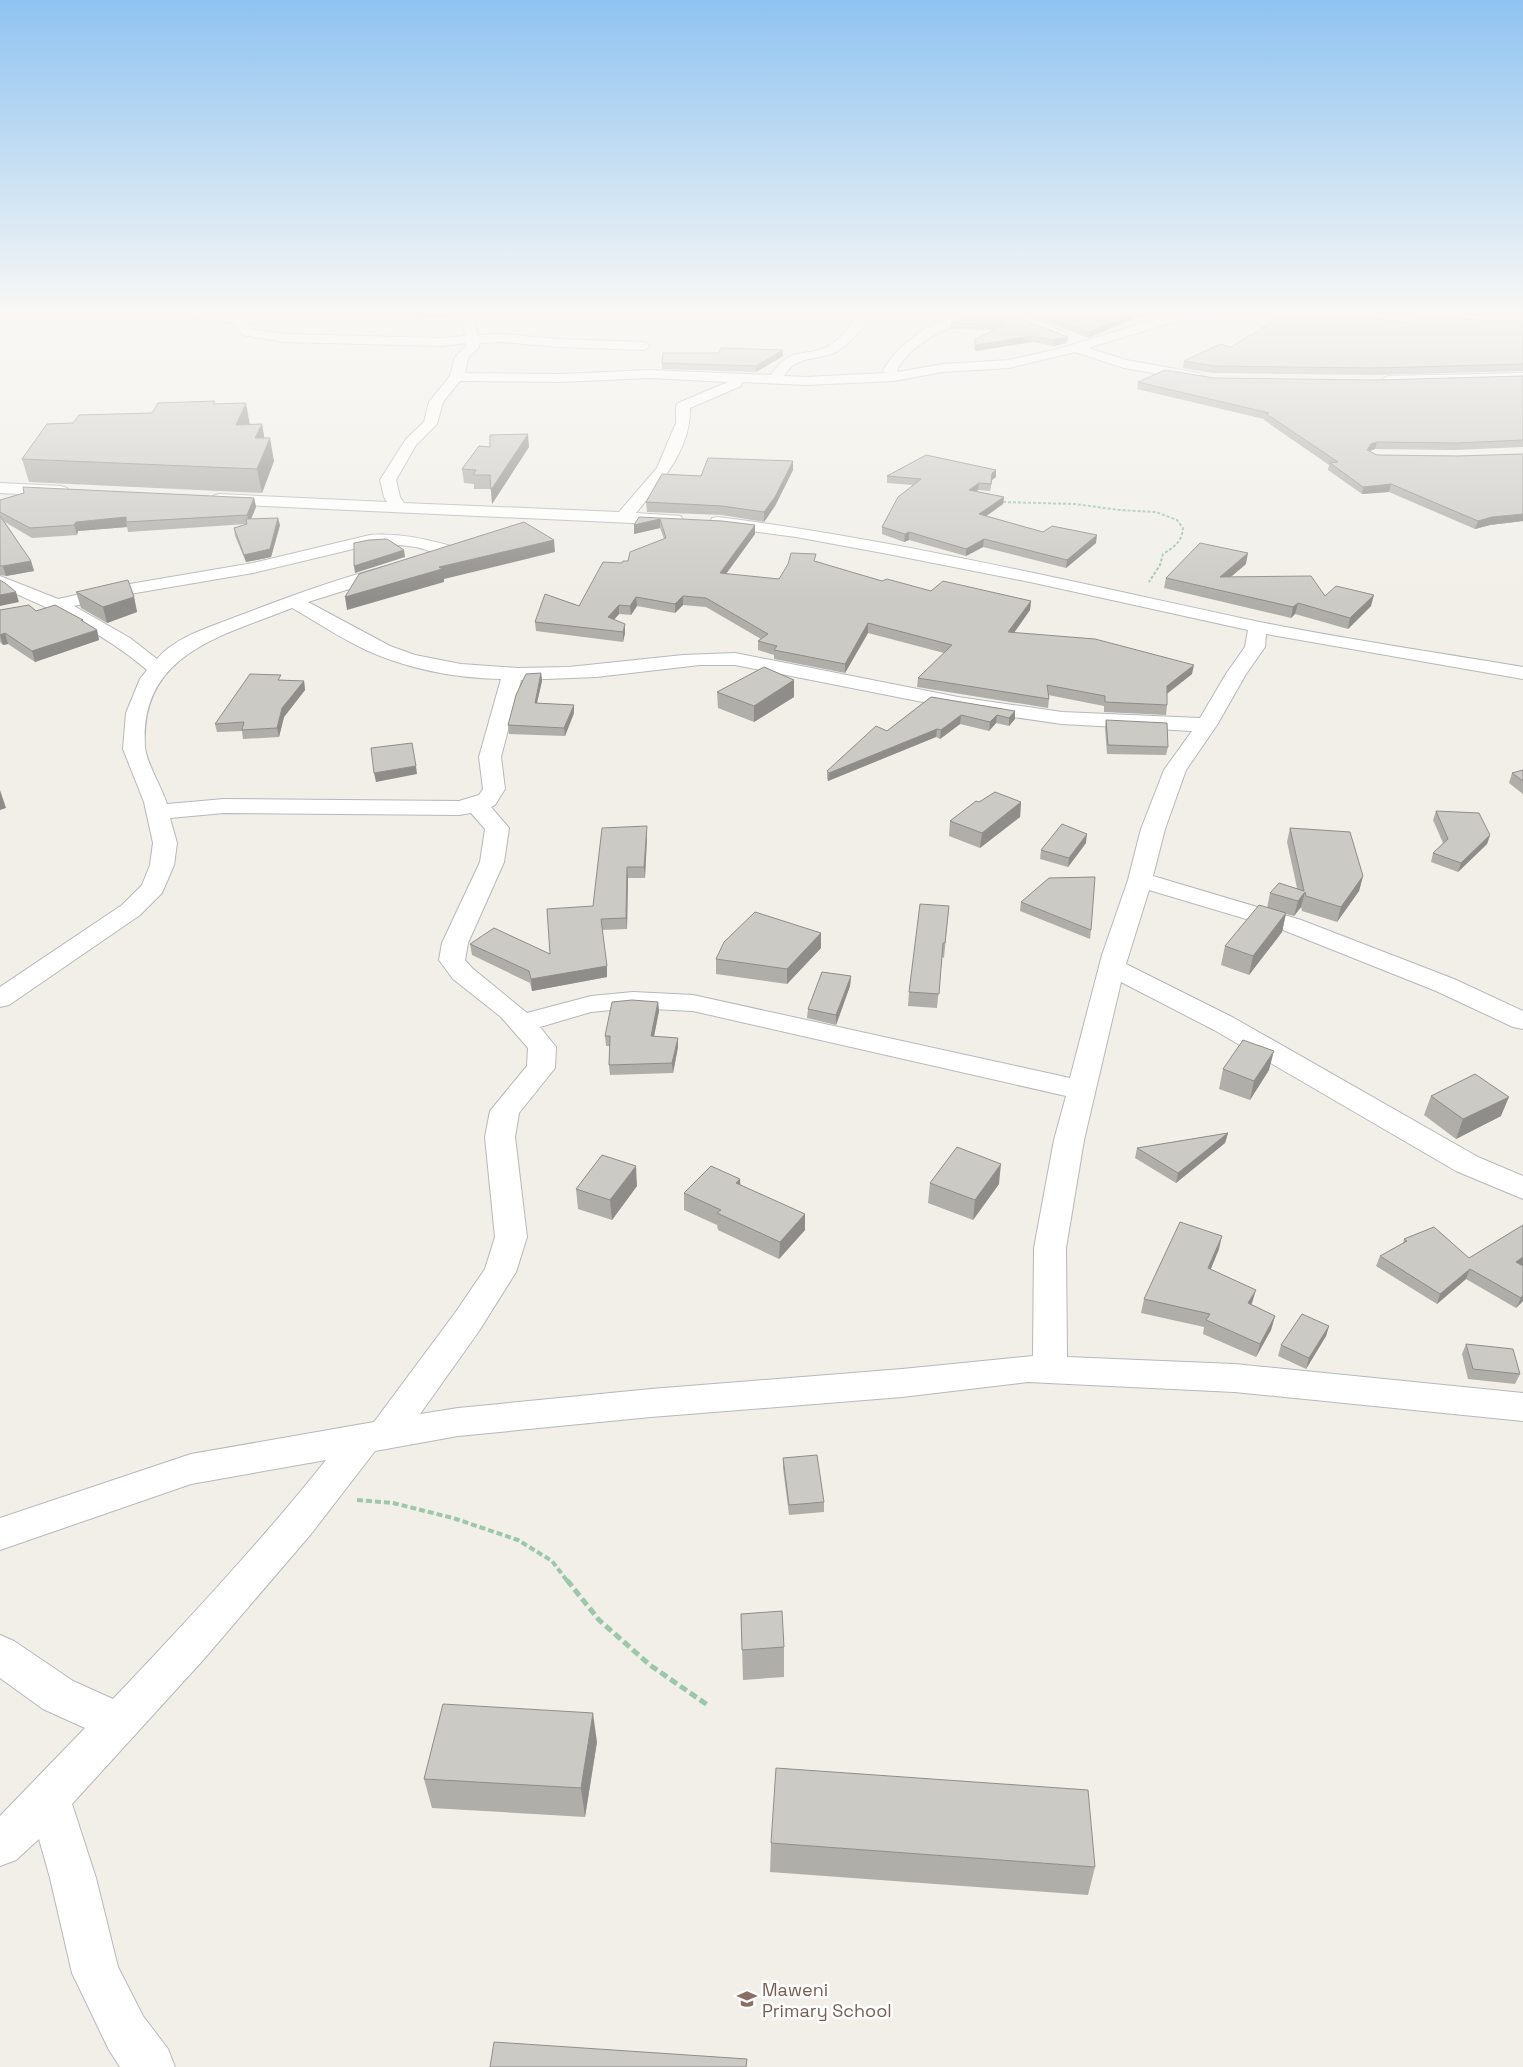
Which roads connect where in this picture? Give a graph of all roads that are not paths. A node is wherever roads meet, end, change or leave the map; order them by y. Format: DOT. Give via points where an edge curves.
graph roads {
  1 [pos="433,408"];
  2 [pos="685,408"];
  3 [pos="682,409"];
  4 [pos="0,488"];
  5 [pos="78,492"];
  6 [pos="205,498"];
  7 [pos="400,508"];
  8 [pos="562,515"];
  9 [pos="623,518"];
  10 [pos="512,531"];
  11 [pos="0,581"];
  12 [pos="293,601"];
  13 [pos="55,604"];
  14 [pos="27,609"];
  15 [pos="1258,626"];
  16 [pos="158,670"];
  17 [pos="513,673"];
  18 [pos="1523,673"];
  19 [pos="1207,725"];
  20 [pos="477,805"];
  21 [pos="157,812"];
  22 [pos="1140,880"];
  23 [pos="1112,967"];
  24 [pos="0,999"];
  25 [pos="1523,1021"];
  26 [pos="524,1023"];
  27 [pos="1081,1090"];
  28 [pos="1523,1188"];
  29 [pos="1050,1370"];
  30 [pos="1523,1407"];
  31 [pos="375,1436"];
  32 [pos="0,1534"];
  33 [pos="0,1654"];
  34 [pos="118,1723"];
  35 [pos="48,1798"];
  36 [pos="0,1844"];
  37 [pos="150,2067"];
  1 -- 7 [label="street" via="434,418 416,436 388,480 392,497"];
  2 -- 3 [label="street"];
  3 -- 9 [label="street" via="683,423 664,469"];
  4 -- 5 [label="street"];
  6 -- 7 [label="street"];
  7 -- 8 [label="street"];
  8 -- 9 [label="street"];
  8 -- 10 [label="street"];
  9 -- 15 [label="street" via="697,521 796,532 1030,577"];
  11 -- 13 [label="street"];
  12 -- 13 [label="street" via="457,548 390,539 370,540 253,568"];
  12 -- 16 [label="street" via="195,640 167,659"];
  12 -- 17 [label="street" via="354,636 412,661 473,671"];
  13 -- 14 [label="street"];
  13 -- 16 [label="street" via="142,654"];
  15 -- 18 [label="street"];
  15 -- 19 [label="street" via="1255,647"];
  16 -- 21 [label="street" via="150,679 136,713 134,749"];
  17 -- 19 [label="street" via="595,671 709,657 735,659 958,703 1062,718"];
  17 -- 20 [label="street" via="490,757 494,789 487,800"];
  19 -- 22 [label="street" via="1175,770 1153,829"];
  20 -- 21 [label="street" via="459,808 224,806"];
  20 -- 26 [label="street" via="497,828 492,862 464,923 452,960 462,975"];
  21 -- 24 [label="street" via="165,843 162,865 153,888 131,910"];
  22 -- 23 [label="street"];
  22 -- 25 [label="street" via="1292,925 1445,985"];
  23 -- 27 [label="street"];
  23 -- 28 [label="street" via="1224,1024 1467,1164"];
  26 -- 27 [label="street" via="591,1004 633,1000 693,1003"];
  26 -- 31 [label="street" via="542,1047 541,1068 504,1111 500,1137 511,1238 500,1272 467,1322"];
  27 -- 29 [label="street" via="1050,1248"];
  29 -- 30 [label="street" via="1234,1378"];
  29 -- 31 [label="street" via="1028,1369 902,1383 651,1403 458,1422"];
  31 -- 32 [label="street" via="191,1469"];
  31 -- 34 [label="street"];
  33 -- 34 [label="street" via="58,1695"];
  34 -- 35 [label="street"];
  35 -- 36 [label="street"];
  35 -- 37 [label="street" via="73,1878 96,1973 126,2033"];
}
